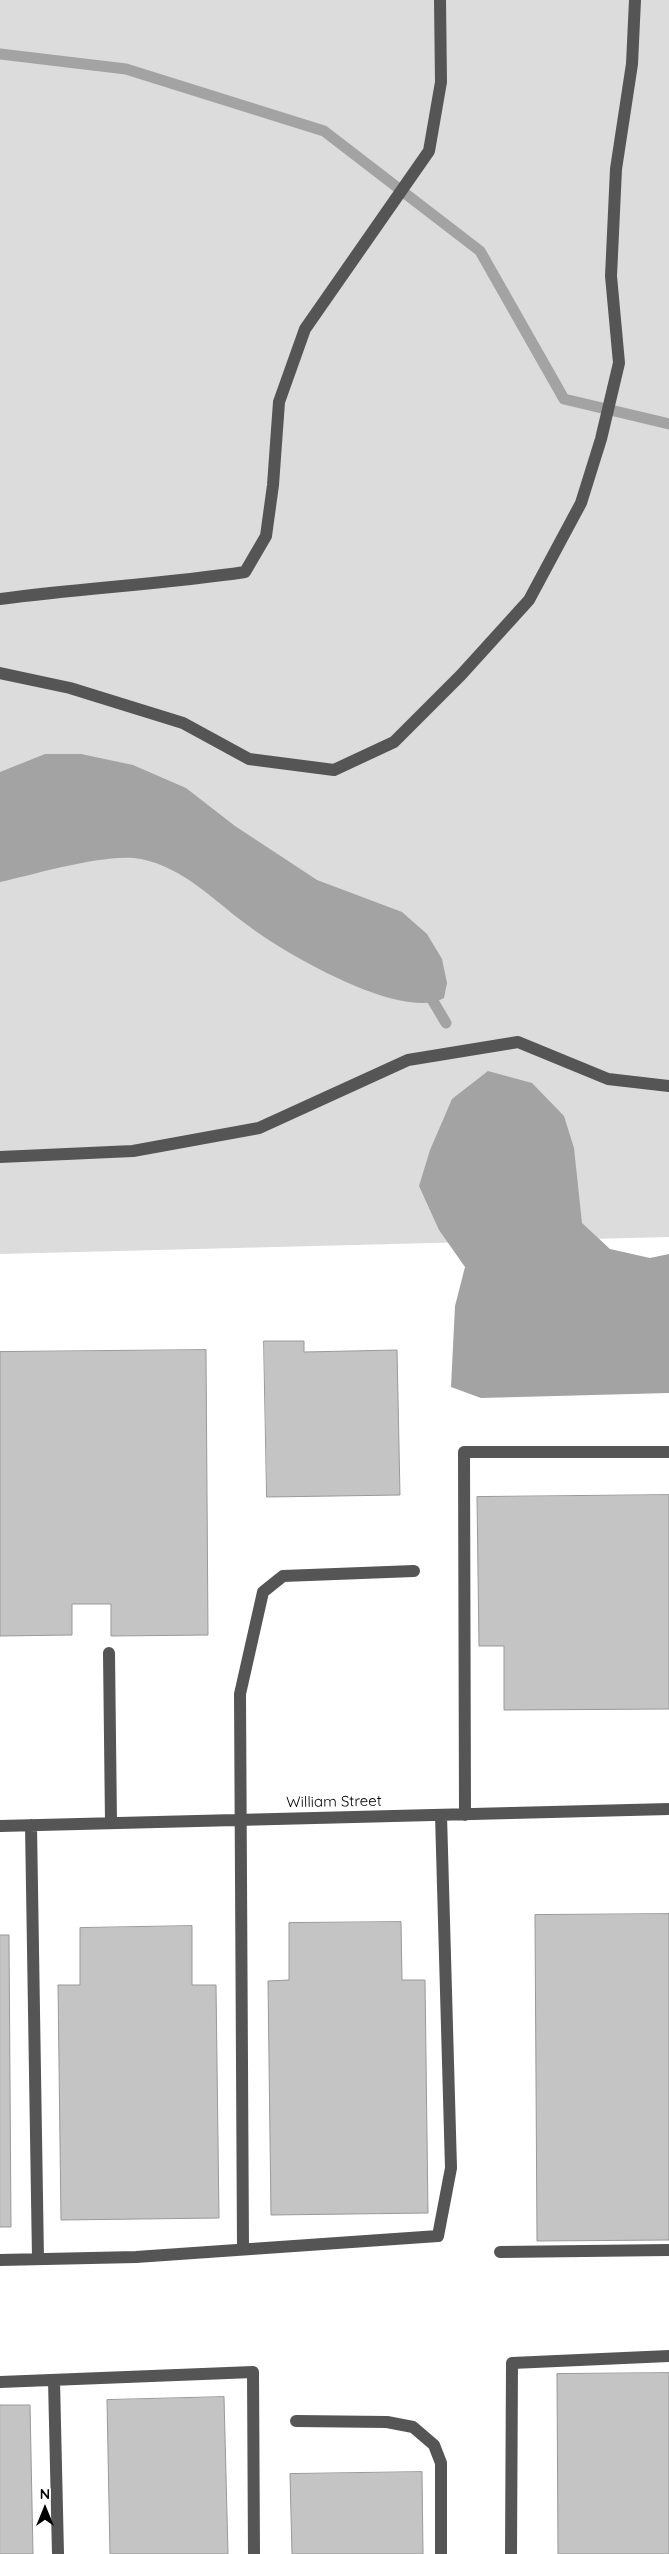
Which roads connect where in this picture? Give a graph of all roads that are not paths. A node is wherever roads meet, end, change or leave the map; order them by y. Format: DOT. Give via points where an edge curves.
graph roads {
  1 [pos="440,0"];
  2 [pos="634,0"];
  3 [pos="0,599"];
  4 [pos="0,673"];
  5 [pos="669,1086"];
  6 [pos="0,1156"];
  7 [pos="669,1452"];
  8 [pos="414,1571"];
  9 [pos="109,1653"];
  10 [pos="669,1809"];
  11 [pos="441,1815"];
  12 [pos="466,1815"];
  13 [pos="241,1820"];
  14 [pos="111,1823"];
  15 [pos="31,1825"];
  16 [pos="0,1826"];
  17 [pos="243,2249"];
  18 [pos="669,2250"];
  19 [pos="500,2252"];
  20 [pos="38,2259"];
  21 [pos="0,2260"];
  22 [pos="669,2356"];
  23 [pos="54,2380"];
  24 [pos="0,2382"];
  25 [pos="296,2421"];
  26 [pos="58,2554"];
  27 [pos="254,2554"];
  28 [pos="441,2554"];
  29 [pos="511,2554"];
  1 -- 3 [label="street" via="441,82 429,151 305,329 280,402 266,536 245,572"];
  2 -- 4 [label="street" via="632,64 616,169 611,276 620,363 602,435 581,503 529,600 461,675 394,742 334,770 249,759 183,723 70,688"];
  5 -- 6 [label="street" via="608,1079 518,1042 408,1060 259,1128 133,1151"];
  7 -- 12 [label="street" via="464,1452"];
  8 -- 13 [label="street" via="283,1576 263,1592 240,1694"];
  9 -- 14 [label="street"];
  10 -- 12 [label="street, William Street"];
  11 -- 12 [label="street, William Street"];
  11 -- 13 [label="street, William Street"];
  11 -- 17 [label="street" via="451,2168 438,2236"];
  13 -- 14 [label="street, William Street"];
  13 -- 17 [label="street"];
  14 -- 15 [label="street, William Street"];
  15 -- 16 [label="street, William Street"];
  15 -- 20 [label="street"];
  17 -- 20 [label="street" via="136,2257"];
  18 -- 19 [label="street"];
  20 -- 21 [label="street"];
  22 -- 29 [label="street" via="512,2363"];
  23 -- 24 [label="street"];
  23 -- 26 [label="street"];
  23 -- 27 [label="street" via="253,2372"];
  25 -- 28 [label="street" via="387,2422 414,2426 434,2445 441,2463"];
}
